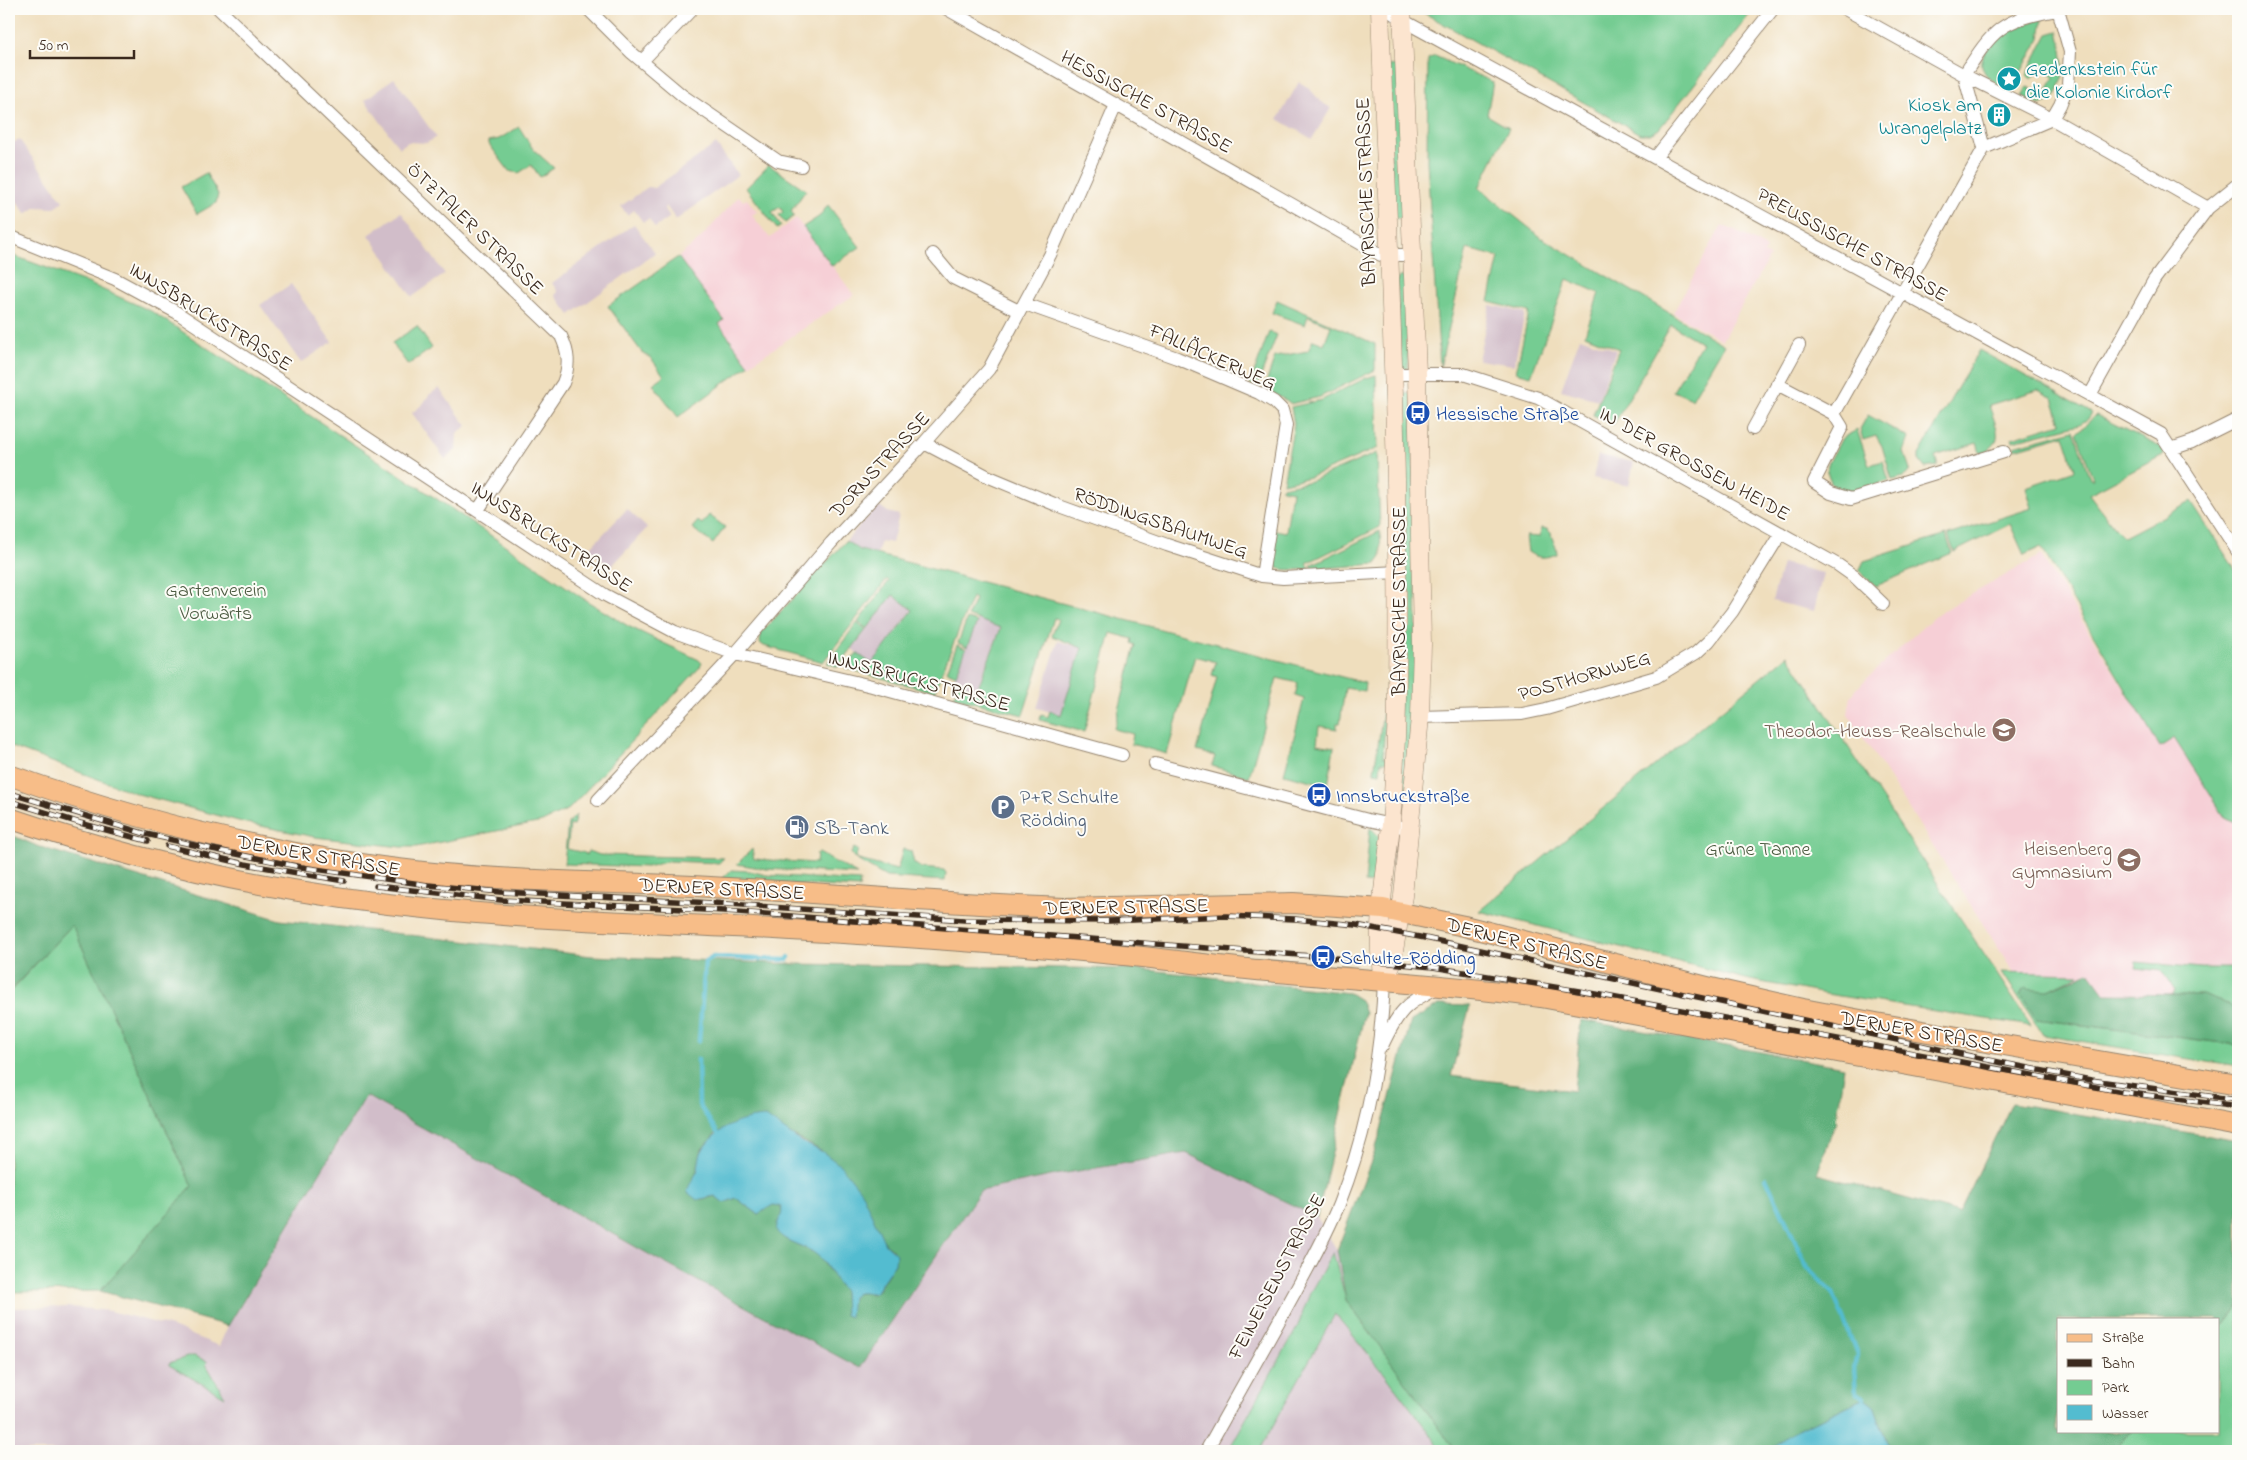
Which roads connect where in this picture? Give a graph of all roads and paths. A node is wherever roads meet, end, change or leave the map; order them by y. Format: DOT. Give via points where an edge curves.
graph roads {
  1 [pos="219,9"];
  2 [pos="588,9"];
  3 [pos="692,9"];
  4 [pos="947,9"];
  5 [pos="1380,9"];
  6 [pos="1386,9"];
  7 [pos="1772,9"];
  8 [pos="1845,9"];
  9 [pos="2057,9"];
  10 [pos="1402,14"];
  11 [pos="642,61"];
  12 [pos="1964,75"];
  13 [pos="1116,105"];
  14 [pos="2052,119"];
  15 [pos="1984,148"];
  16 [pos="1656,158"];
  17 [pos="801,166"];
  18 [pos="2238,184"];
  19 [pos="2208,208"];
  20 [pos="9,236"];
  21 [pos="933,254"];
  22 [pos="1412,255"];
  23 [pos="1389,256"];
  24 [pos="1902,291"];
  25 [pos="1022,308"];
  26 [pos="1799,345"];
  27 [pos="1417,373"];
  28 [pos="1394,374"];
  29 [pos="1777,384"];
  30 [pos="2090,395"];
  31 [pos="1834,414"];
  32 [pos="2238,419"];
  33 [pos="1753,429"];
  34 [pos="924,444"];
  35 [pos="2171,449"];
  36 [pos="2004,452"];
  37 [pos="478,510"];
  38 [pos="1781,533"];
  39 [pos="2238,552"];
  40 [pos="1398,572"];
  41 [pos="1262,576"];
  42 [pos="1883,604"];
  43 [pos="734,654"];
  44 [pos="1420,717"];
  45 [pos="1122,755"];
  46 [pos="1155,764"];
  47 [pos="9,775"];
  48 [pos="598,800"];
  49 [pos="9,818"];
  50 [pos="1391,824"];
  51 [pos="1411,829"];
  52 [pos="1391,910"];
  53 [pos="1384,981"];
  54 [pos="1441,986"];
  55 [pos="1378,1055"];
  56 [pos="2238,1085"];
  57 [pos="2238,1126"];
  58 [pos="1206,1451"];
  1 -- 37 [label="street, ÖTZTALER STRASSE" via="561,336 569,365 563,383"];
  2 -- 11 [label="street"];
  3 -- 11 [label="street"];
  4 -- 13 [label="street, HESSISCHE STRASSE"];
  5 -- 23 [label="street, BAYRISCHE STRASSE"];
  6 -- 10 [label="street"];
  7 -- 16 [label="street"];
  8 -- 12 [label="street"];
  9 -- 12 [label="street" via="2024,16 2007,24 1991,36"];
  9 -- 14 [label="street" via="2070,52 2070,69 2068,85"];
  10 -- 16 [label="street, PREUSSISCHE STRASSE"];
  10 -- 22 [label="street, BAYRISCHE STRASSE"];
  11 -- 17 [label="street" via="683,96 778,161"];
  12 -- 14 [label="street"];
  12 -- 15 [label="street"];
  13 -- 23 [label="street, HESSISCHE STRASSE" via="1381,255"];
  13 -- 25 [label="street, DORNSTRASSE" via="1073,205"];
  14 -- 15 [label="street"];
  14 -- 19 [label="street"];
  15 -- 24 [label="street"];
  16 -- 24 [label="street, PREUSSISCHE STRASSE"];
  18 -- 19 [label="street"];
  19 -- 30 [label="street" via="2154,280"];
  20 -- 37 [label="street, INNSBRUCKSTRASSE" via="115,279 176,312"];
  21 -- 25 [label="street, FALLÄCKERWEG" via="953,278"];
  22 -- 23 [label="street, HESSISCHE STRASSE"];
  22 -- 27 [label="street, BAYRISCHE STRASSE"];
  23 -- 28 [label="street, BAYRISCHE STRASSE"];
  24 -- 30 [label="street, PREUSSISCHE STRASSE"];
  24 -- 31 [label="street"];
  25 -- 34 [label="street, DORNSTRASSE" via="989,369"];
  25 -- 41 [label="street, FALLÄCKERWEG" via="1177,358 1259,393 1282,410 1286,425"];
  26 -- 29 [label="street"];
  27 -- 28 [label="street"];
  27 -- 38 [label="street, IN DER GROSSEN HEIDE" via="1463,374 1538,398"];
  27 -- 44 [label="street, BAYRISCHE STRASSE" via="1422,644"];
  28 -- 40 [label="street, BAYRISCHE STRASSE"];
  29 -- 31 [label="street"];
  29 -- 33 [label="street"];
  30 -- 35 [label="street, PREUSSISCHE STRASSE" via="2161,434"];
  31 -- 36 [label="street" via="1842,427 1814,482 1831,493 1851,499"];
  32 -- 35 [label="street"];
  34 -- 41 [label="street, RÖDDINGSBAUMWEG" via="987,476 1059,506"];
  34 -- 43 [label="street, DORNSTRASSE" via="831,543"];
  35 -- 39 [label="street, PREUSSISCHE STRASSE"];
  37 -- 43 [label="street, INNSBRUCKSTRASSE" via="637,614"];
  38 -- 42 [label="street, IN DER GROSSEN HEIDE" via="1850,573"];
  38 -- 44 [label="street, POSTHORNWEG" via="1715,634 1696,653 1656,677 1522,714"];
  40 -- 41 [label="street, RÖDDINGSBAUMWEG" via="1283,578"];
  40 -- 50 [label="street, BAYRISCHE STRASSE"];
  43 -- 45 [label="street, INNSBRUCKSTRASSE" via="872,686"];
  43 -- 48 [label="street, DORNSTRASSE"];
  44 -- 51 [label="street, BAYRISCHE STRASSE"];
  46 -- 50 [label="street"];
  47 -- 52 [label="main road, DERNER STRASSE" via="119,811 214,836 313,856 424,872 1037,907 1293,903"];
  49 -- 53 [label="main road, DERNER STRASSE" via="102,847 194,869 393,905 540,918 982,943"];
  50 -- 51 [label="street"];
  50 -- 52 [label="street, BAYRISCHE STRASSE"];
  51 -- 52 [label="street, BAYRISCHE STRASSE"];
  52 -- 53 [label="street, BAYRISCHE STRASSE" via="1392,963"];
  52 -- 56 [label="main road, DERNER STRASSE" via="1803,1009"];
  53 -- 54 [label="main road, DERNER STRASSE"];
  53 -- 55 [label="street, FEINEISENSTRASSE"];
  54 -- 55 [label="street, FEINEISENSTRASSE" via="1411,1002 1402,1011"];
  54 -- 57 [label="main road, DERNER STRASSE" via="1551,999"];
  55 -- 58 [label="street, FEINEISENSTRASSE" via="1354,1161 1338,1205 1311,1263"];
}
